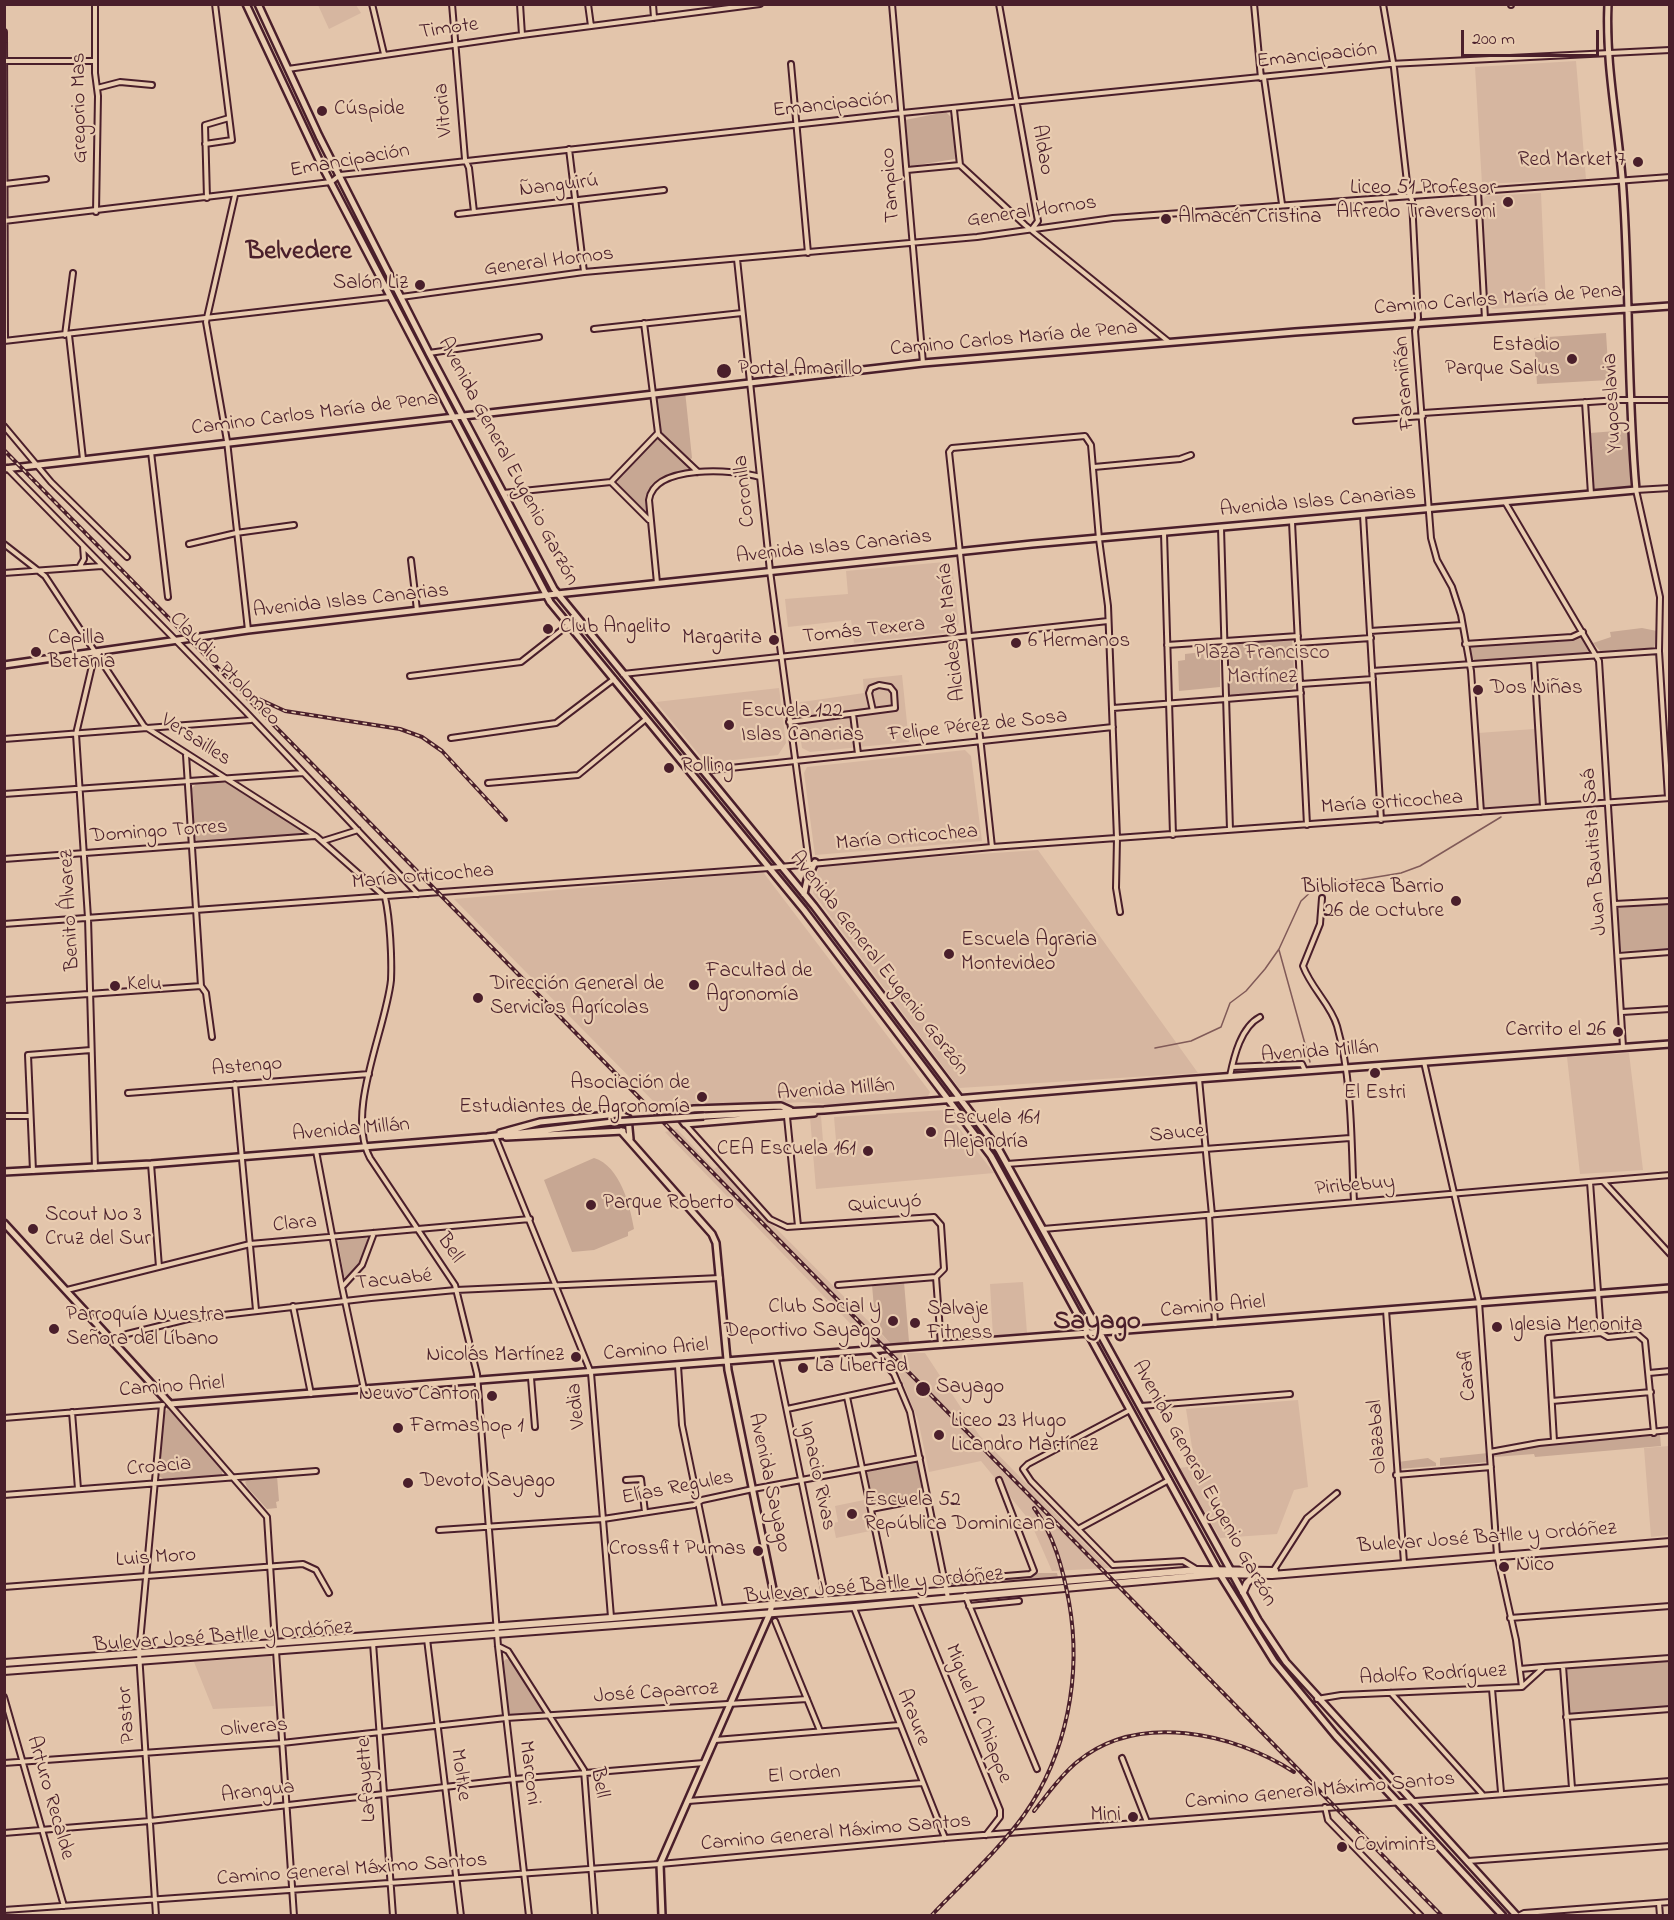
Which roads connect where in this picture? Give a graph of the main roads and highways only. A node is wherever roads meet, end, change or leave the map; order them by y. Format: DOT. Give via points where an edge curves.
graph roads {
  1 [pos="246,4"];
  2 [pos="258,4"];
  3 [pos="1608,4"];
  4 [pos="1670,306"];
  5 [pos="1627,309"];
  6 [pos="462,415"];
  7 [pos="451,416"];
  8 [pos="6,469"];
  9 [pos="1636,490"];
  10 [pos="557,594"];
  11 [pos="546,596"];
  12 [pos="4,664"];
  13 [pos="812,862"];
  14 [pos="804,894"];
  15 [pos="1670,1044"];
  16 [pos="961,1098"];
  17 [pos="948,1099"];
  18 [pos="824,1110"];
  19 [pos="791,1111"];
  20 [pos="629,1130"];
  21 [pos="621,1131"];
  22 [pos="497,1136"];
  23 [pos="487,1137"];
  24 [pos="630,1139"];
  25 [pos="4,1172"];
  26 [pos="4,1223"];
  27 [pos="1670,1288"];
  28 [pos="1101,1333"];
  29 [pos="1090,1334"];
  30 [pos="727,1362"];
  31 [pos="1670,1542"];
  32 [pos="1308,1570"];
  33 [pos="1219,1571"];
  34 [pos="1232,1572"];
  35 [pos="1255,1576"];
  36 [pos="1243,1592"];
  37 [pos="965,1593"];
  38 [pos="948,1595"];
  39 [pos="773,1604"];
  40 [pos="770,1613"];
  41 [pos="276,1647"];
  42 [pos="139,1657"];
  43 [pos="4,1663"];
  44 [pos="4,1671"];
  45 [pos="662,1916"];
  46 [pos="1503,1916"];
  47 [pos="1517,1916"];
  1 -- 7 [label="main road, Avenida General Eugenio Garzón" via="331,182"];
  2 -- 6 [label="main road, Avenida General Eugenio Garzón" via="286,69"];
  3 -- 5 [label="main road, Yugoeslavia" via="1607,53 1622,181"];
  4 -- 5 [label="main road, Camino Carlos María de Pena"];
  5 -- 6 [label="main road, Camino Carlos María de Pena" via="922,363"];
  5 -- 9 [label="main road, Yugoeslavia"];
  6 -- 7 [label="main road, Camino Carlos María de Pena"];
  6 -- 10 [label="main road, Avenida General Eugenio Garzón"];
  7 -- 8 [label="main road, Camino Carlos María de Pena"];
  7 -- 11 [label="main road, Avenida General Eugenio Garzón"];
  9 -- 10 [label="main road, Avenida Islas Canarias" via="959,552"];
  10 -- 11 [label="main road, Avenida Islas Canarias"];
  10 -- 14 [label="main road, Avenida General Eugenio Garzón"];
  11 -- 12 [label="main road, Avenida Islas Canarias" via="248,630"];
  11 -- 17 [label="main road, Avenida General Eugenio Garzón" via="811,918"];
  13 -- 14 [label="main road"];
  14 -- 16 [label="main road, Avenida General Eugenio Garzón"];
  15 -- 16 [label="main road, Avenida Millán"];
  16 -- 17 [label="main road, Avenida Millán"];
  16 -- 28 [label="main road, Avenida General Eugenio Garzón" via="1007,1164"];
  17 -- 18 [label="main road, Avenida Millán"];
  17 -- 29 [label="main road, Avenida General Eugenio Garzón" via="999,1169"];
  18 -- 19 [label="main road, Avenida Millán"];
  18 -- 19 [label="main road" via="787,1117 685,1124 680,1119 681,1113 694,1109 780,1106"];
  19 -- 22 [label="main road, Avenida Millán, bridge" via="613,1122"];
  20 -- 21 [label="main road"];
  20 -- 23 [label="main road" via="628,1118 618,1114 540,1122"];
  20 -- 24 [label="main road"];
  21 -- 22 [label="main road"];
  21 -- 24 [label="main road, Avenida Sayago"];
  22 -- 23 [label="main road, Avenida Millán"];
  23 -- 25 [label="main road, Avenida Millán"];
  24 -- 30 [label="main road, Avenida Sayago" via="712,1234 717,1247"];
  26 -- 30 [label="main road, Camino Ariel" via="170,1404"];
  27 -- 28 [label="main road, Camino Ariel"];
  28 -- 29 [label="main road, Camino Ariel"];
  28 -- 34 [label="main road, Avenida General Eugenio Garzón"];
  29 -- 30 [label="main road, Camino Ariel"];
  29 -- 33 [label="main road, Avenida General Eugenio Garzón"];
  30 -- 39 [label="main road, Avenida Sayago"];
  31 -- 32 [label="main road, Bulevar José Batlle y Ordóñez"];
  32 -- 34 [label="main road, Bulevar José Batlle y Ordóñez"];
  32 -- 35 [label="main road, Bulevar José Batlle y Ordóñez"];
  33 -- 34 [label="main road, Bulevar José Batlle y Ordóñez"];
  33 -- 37 [label="main road, Bulevar José Batlle y Ordóñez"];
  33 -- 37 [label="main road, Bulevar José Batlle y Ordóñez"];
  33 -- 46 [label="main road, Avenida General Eugenio Garzón" via="1259,1640 1289,1681"];
  34 -- 35 [label="main road, Bulevar José Batlle y Ordóñez"];
  34 -- 36 [label="main road, Avenida General Eugenio Garzón"];
  35 -- 36 [label="main road"];
  36 -- 47 [label="main road, Avenida General Eugenio Garzón" via="1280,1653 1317,1699"];
  37 -- 38 [label="main road, Bulevar José Batlle y Ordóñez"];
  38 -- 39 [label="main road, Bulevar José Batlle y Ordóñez" via="889,1595"];
  38 -- 40 [label="main road, Bulevar José Batlle y Ordóñez" via="915,1602"];
  39 -- 40 [label="main road, Avenida Sayago"];
  39 -- 41 [label="main road, Bulevar José Batlle y Ordóñez"];
  40 -- 41 [label="main road, Bulevar José Batlle y Ordóñez"];
  40 -- 45 [label="main road, Avenida Sayago" via="660,1864"];
  41 -- 42 [label="main road, Bulevar José Batlle y Ordóñez"];
  42 -- 43 [label="main road, Bulevar José Batlle y Ordóñez"];
  42 -- 44 [label="main road, Bulevar José Batlle y Ordóñez"];
}
